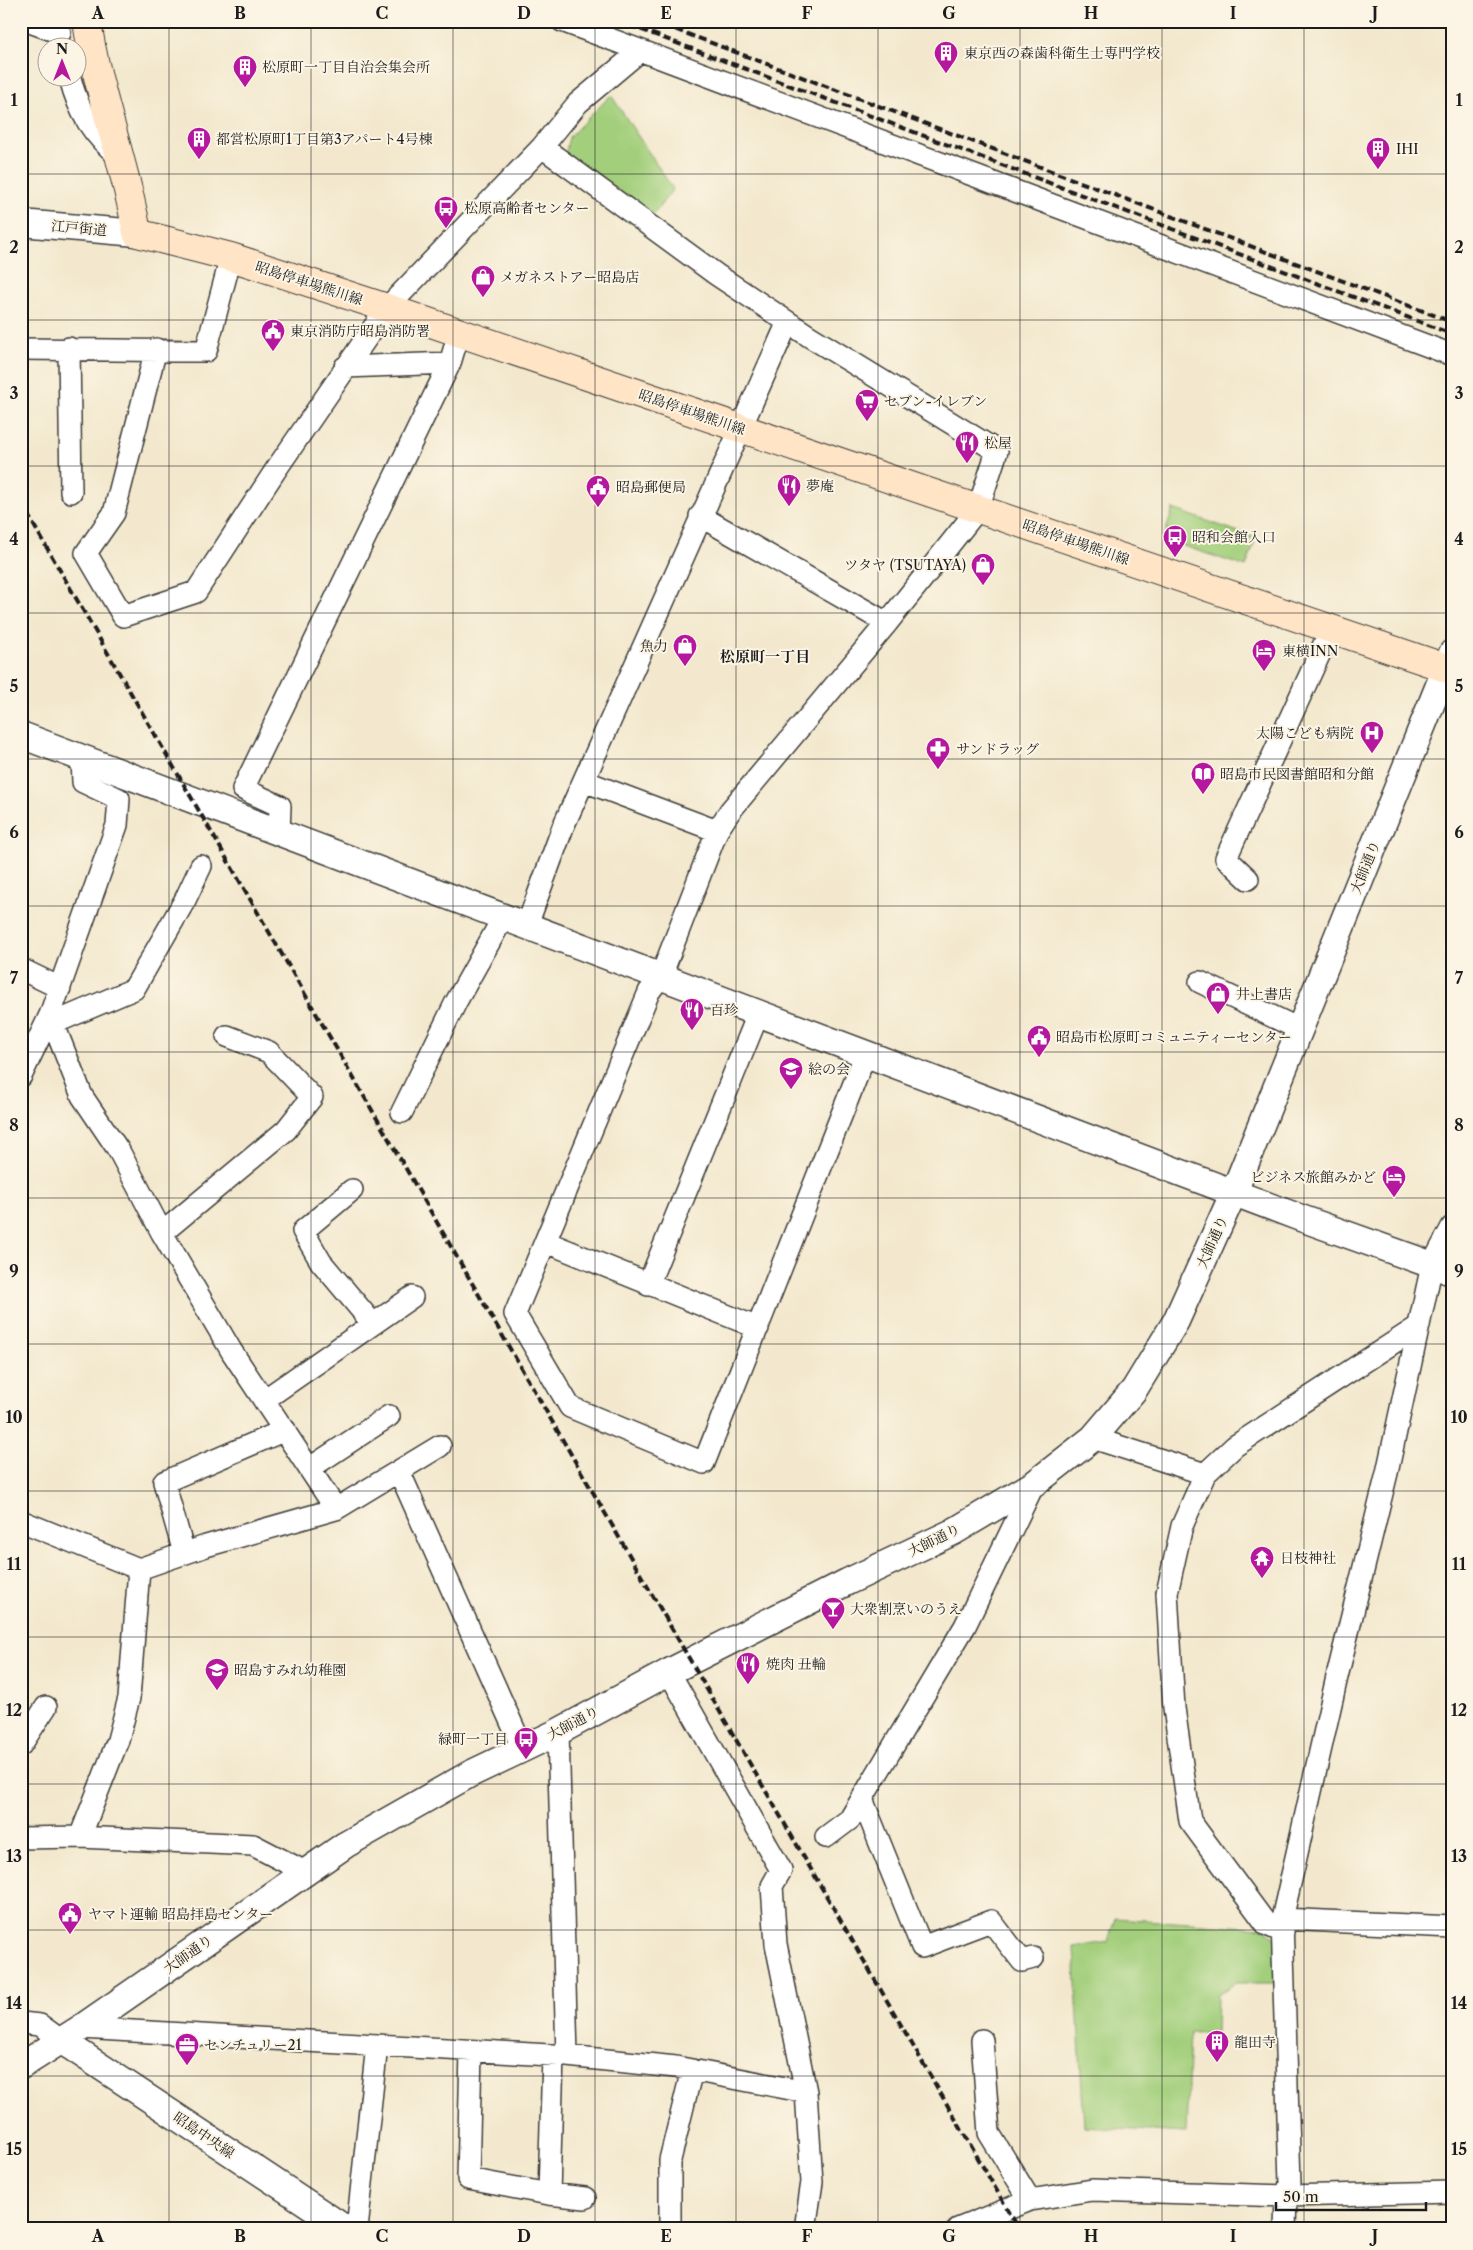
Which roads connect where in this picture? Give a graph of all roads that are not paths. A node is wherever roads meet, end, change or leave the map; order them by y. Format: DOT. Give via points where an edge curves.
graph roads {
  1 [pos="27,21"];
  2 [pos="88,21"];
  3 [pos="562,21"];
  4 [pos="60,34"];
  5 [pos="640,51"];
  6 [pos="74,88"];
  7 [pos="542,147"];
  8 [pos="122,158"];
  9 [pos="21,223"];
  10 [pos="137,233"];
  11 [pos="230,257"];
  12 [pos="387,308"];
  13 [pos="788,322"];
  14 [pos="459,333"];
  15 [pos="69,348"];
  16 [pos="21,349"];
  17 [pos="156,349"];
  18 [pos="1452,355"];
  19 [pos="450,363"];
  20 [pos="345,367"];
  21 [pos="740,428"];
  22 [pos="71,492"];
  23 [pos="978,509"];
  24 [pos="700,516"];
  25 [pos="887,623"];
  26 [pos="1331,629"];
  27 [pos="1450,664"];
  28 [pos="21,735"];
  29 [pos="82,758"];
  30 [pos="584,781"];
  31 [pos="716,831"];
  32 [pos="279,833"];
  33 [pos="201,866"];
  34 [pos="1248,879"];
  35 [pos="515,921"];
  36 [pos="21,970"];
  37 [pos="661,976"];
  38 [pos="1200,982"];
  39 [pos="60,988"];
  40 [pos="759,1012"];
  41 [pos="52,1019"];
  42 [pos="1299,1029"];
  43 [pos="227,1036"];
  44 [pos="866,1053"];
  45 [pos="21,1076"];
  46 [pos="402,1112"];
  47 [pos="352,1190"];
  48 [pos="1234,1192"];
  49 [pos="1452,1227"];
  50 [pos="162,1233"];
  51 [pos="546,1242"];
  52 [pos="1442,1269"];
  53 [pos="648,1285"];
  54 [pos="412,1297"];
  55 [pos="373,1324"];
  56 [pos="1419,1326"];
  57 [pos="758,1328"];
  58 [pos="264,1400"];
  59 [pos="389,1416"];
  60 [pos="284,1430"];
  61 [pos="1093,1438"];
  62 [pos="440,1446"];
  63 [pos="310,1468"];
  64 [pos="398,1471"];
  65 [pos="1205,1474"];
  66 [pos="1034,1484"];
  67 [pos="336,1509"];
  68 [pos="21,1521"];
  69 [pos="184,1553"];
  70 [pos="139,1569"];
  71 [pos="669,1672"];
  72 [pos="46,1707"];
  73 [pos="558,1732"];
  74 [pos="21,1745"];
  75 [pos="522,1749"];
  76 [pos="862,1800"];
  77 [pos="80,1837"];
  78 [pos="826,1837"];
  79 [pos="21,1838"];
  80 [pos="305,1872"];
  81 [pos="1283,1925"];
  82 [pos="1452,1927"];
  83 [pos="1034,1958"];
  84 [pos="21,2024"];
  85 [pos="72,2035"];
  86 [pos="982,2040"];
  87 [pos="376,2045"];
  88 [pos="471,2051"];
  89 [pos="560,2056"];
  90 [pos="21,2066"];
  91 [pos="692,2070"];
  92 [pos="806,2092"];
  93 [pos="1452,2192"];
  94 [pos="549,2194"];
  95 [pos="1286,2196"];
  96 [pos="585,2198"];
  97 [pos="1030,2200"];
  98 [pos="346,2229"];
  99 [pos="357,2229"];
  100 [pos="670,2229"];
  101 [pos="804,2229"];
  102 [pos="958,2229"];
  103 [pos="1285,2229"];
  1 -- 4 [label="street"];
  2 -- 8 [label="main road" via="98,79"];
  3 -- 5 [label="street"];
  5 -- 7 [label="street" via="592,89"];
  5 -- 18 [label="street"];
  6 -- 8 [label="street" via="93,133"];
  7 -- 12 [label="street"];
  7 -- 13 [label="street" via="717,275"];
  8 -- 10 [label="main road"];
  9 -- 10 [label="street, 江戸街道"];
  10 -- 11 [label="main road, 昭島停車場熊川線"];
  11 -- 12 [label="main road, 昭島停車場熊川線"];
  11 -- 17 [label="street" via="206,351"];
  12 -- 14 [label="main road, 昭島停車場熊川線"];
  12 -- 20 [label="street"];
  13 -- 21 [label="street"];
  13 -- 23 [label="street" via="997,451"];
  14 -- 19 [label="street"];
  14 -- 21 [label="main road, 昭島停車場熊川線"];
  15 -- 16 [label="street"];
  15 -- 17 [label="street"];
  15 -- 22 [label="street"];
  17 -- 20 [label="street" via="114,513 86,554 122,616 196,592"];
  19 -- 20 [label="street"];
  19 -- 32 [label="street" via="243,789 280,806"];
  21 -- 23 [label="main road, 昭島停車場熊川線"];
  21 -- 24 [label="street"];
  23 -- 25 [label="street"];
  23 -- 26 [label="main road, 昭島停車場熊川線"];
  24 -- 25 [label="street"];
  24 -- 30 [label="street"];
  25 -- 31 [label="street"];
  26 -- 27 [label="main road, 昭島停車場熊川線"];
  26 -- 34 [label="street" via="1226,858"];
  27 -- 42 [label="street, 大師通り"];
  28 -- 29 [label="street"];
  29 -- 32 [label="street"];
  29 -- 39 [label="street" via="84,782 119,799 117,825"];
  30 -- 31 [label="street"];
  30 -- 35 [label="street"];
  31 -- 37 [label="street"];
  32 -- 35 [label="street"];
  33 -- 41 [label="street" via="134,989"];
  35 -- 37 [label="street"];
  35 -- 46 [label="street" via="456,1002"];
  36 -- 39 [label="street"];
  37 -- 40 [label="street"];
  37 -- 51 [label="street" via="649,992"];
  38 -- 42 [label="street"];
  39 -- 41 [label="street"];
  40 -- 44 [label="street"];
  40 -- 53 [label="street"];
  41 -- 45 [label="street"];
  41 -- 50 [label="street" via="82,1096 119,1151"];
  42 -- 48 [label="street, 大師通り"];
  43 -- 50 [label="street" via="268,1052 312,1098 286,1130"];
  44 -- 48 [label="street"];
  44 -- 57 [label="street"];
  47 -- 55 [label="street" via="303,1231 321,1262"];
  48 -- 52 [label="street"];
  48 -- 61 [label="street, 大師通り" via="1176,1321 1134,1390"];
  49 -- 52 [label="street"];
  50 -- 58 [label="street"];
  51 -- 53 [label="street"];
  51 -- 57 [label="street" via="516,1314 570,1407 704,1464"];
  52 -- 56 [label="street"];
  53 -- 57 [label="street"];
  54 -- 55 [label="street"];
  55 -- 58 [label="street"];
  56 -- 65 [label="street" via="1234,1446"];
  56 -- 81 [label="street"];
  58 -- 60 [label="street"];
  59 -- 63 [label="street"];
  60 -- 63 [label="street"];
  60 -- 69 [label="street" via="164,1482"];
  61 -- 65 [label="street"];
  61 -- 66 [label="street, 大師通り"];
  62 -- 64 [label="street"];
  63 -- 67 [label="street"];
  64 -- 67 [label="street"];
  64 -- 75 [label="street"];
  65 -- 81 [label="street" via="1182,1526 1167,1592 1174,1708 1190,1821 1267,1925"];
  66 -- 71 [label="street, 大師通り" via="953,1532"];
  66 -- 76 [label="street" via="965,1626"];
  67 -- 69 [label="street"];
  68 -- 70 [label="street"];
  69 -- 70 [label="street"];
  70 -- 77 [label="street" via="129,1698 118,1740"];
  71 -- 73 [label="street, 大師通り"];
  71 -- 92 [label="street" via="781,1870 772,1886 776,1944"];
  72 -- 74 [label="street"];
  73 -- 75 [label="street, 大師通り"];
  73 -- 89 [label="street"];
  75 -- 80 [label="street, 大師通り" via="470,1774 345,1845"];
  76 -- 78 [label="street" via="850,1819"];
  76 -- 83 [label="street" via="922,1947 991,1921 1022,1960"];
  77 -- 79 [label="street"];
  77 -- 80 [label="street" via="253,1845"];
  80 -- 85 [label="street, 大師通り"];
  81 -- 82 [label="street"];
  81 -- 95 [label="street" via="1290,2184"];
  84 -- 85 [label="street" via="40,2025"];
  85 -- 87 [label="street"];
  85 -- 90 [label="street, 大師通り"];
  85 -- 98 [label="street, 昭島中央線"];
  86 -- 97 [label="street" via="989,2133"];
  87 -- 88 [label="street"];
  87 -- 99 [label="street"];
  88 -- 89 [label="street"];
  88 -- 94 [label="street" via="468,2179"];
  89 -- 91 [label="street"];
  89 -- 94 [label="street"];
  91 -- 92 [label="street"];
  91 -- 100 [label="street" via="670,2160"];
  92 -- 101 [label="street" via="812,2182"];
  93 -- 95 [label="street"];
  94 -- 96 [label="street"];
  95 -- 97 [label="street" via="1092,2190"];
  95 -- 103 [label="street"];
  97 -- 102 [label="street"];
}
